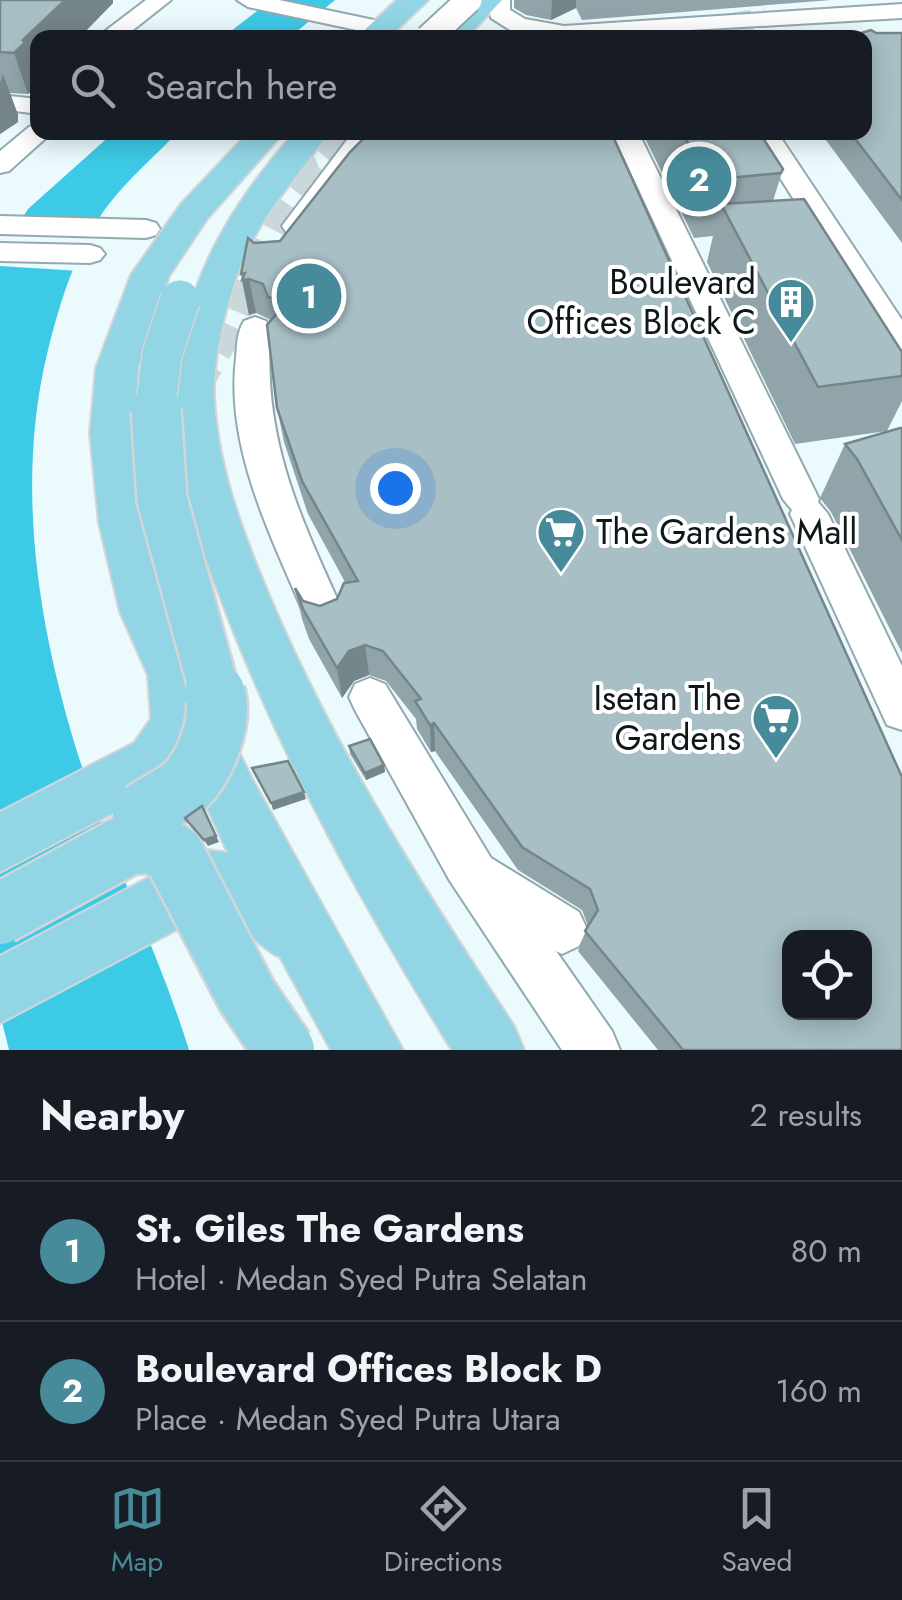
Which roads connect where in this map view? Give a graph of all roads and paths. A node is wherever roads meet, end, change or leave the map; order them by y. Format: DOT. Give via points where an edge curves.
graph roads {
  1 [pos="160,0"];
  2 [pos="187,0"];
  3 [pos="248,0"];
  4 [pos="414,0"];
  5 [pos="449,0"];
  6 [pos="469,0"];
  7 [pos="488,0"];
  8 [pos="499,0"];
  9 [pos="902,11"];
  10 [pos="118,30"];
  11 [pos="153,30"];
  12 [pos="380,30"];
  13 [pos="395,30"];
  14 [pos="398,30"];
  15 [pos="400,30"];
  16 [pos="457,30"];
  17 [pos="534,30"];
  18 [pos="636,30"];
  19 [pos="0,102"];
  20 [pos="30,106"];
  21 [pos="30,139"];
  22 [pos="228,140"];
  23 [pos="261,140"];
  24 [pos="306,140"];
  25 [pos="307,140"];
  26 [pos="360,140"];
  27 [pos="628,140"];
  28 [pos="782,145"];
  29 [pos="0,165"];
  30 [pos="0,225"];
  31 [pos="0,236"];
  32 [pos="832,237"];
  33 [pos="794,241"];
  34 [pos="719,248"];
  35 [pos="0,252"];
  36 [pos="682,252"];
  37 [pos="278,255"];
  38 [pos="150,260"];
  39 [pos="254,328"];
  40 [pos="902,345"];
  41 [pos="325,616"];
  42 [pos="172,671"];
  43 [pos="370,697"];
  44 [pos="902,711"];
  45 [pos="0,844"];
  46 [pos="467,864"];
  47 [pos="0,890"];
  48 [pos="0,914"];
  49 [pos="562,929"];
  50 [pos="315,960"];
  51 [pos="0,991"];
  52 [pos="284,1050"];
  53 [pos="369,1050"];
  54 [pos="490,1050"];
  55 [pos="593,1050"];
  1 -- 10 [label="street"];
  2 -- 11 [label="street"];
  3 -- 12 [label="street"];
  4 -- 13 [label="main road"];
  5 -- 14 [label="main road"];
  6 -- 15 [label="street, bridge"];
  7 -- 16 [label="main road"];
  8 -- 17 [label="street" via="499,13"];
  9 -- 18 [label="street"];
  19 -- 20 [label="street"];
  21 -- 29 [label="street"];
  22 -- 38 [label="main road" via="192,176"];
  23 -- 38 [label="main road" via="194,212 154,237"];
  24 -- 38 [label="main road" via="266,165 200,250"];
  25 -- 54 [label="main road" via="244,216 209,292 193,393 209,501 264,648 341,802"];
  26 -- 37 [label="street"];
  27 -- 36 [label="street"];
  28 -- 32 [label="street"];
  30 -- 38 [label="street"];
  31 -- 38 [label="street"];
  32 -- 33 [label="street"];
  32 -- 40 [label="street"];
  34 -- 36 [label="street"];
  35 -- 38 [label="street"];
  36 -- 44 [label="street"];
  38 -- 42 [label="main road" via="116,368 112,434 136,576"];
  38 -- 47 [label="main road, bridge" via="162,355 155,416 162,499 218,704 208,746 187,784"];
  39 -- 41 [label="street" via="248,398 254,432"];
  42 -- 45 [label="main road" via="178,724 154,762"];
  42 -- 50 [label="main road"];
  43 -- 46 [label="street"];
  46 -- 49 [label="street"];
  46 -- 55 [label="street"];
  48 -- 52 [label="main road, bridge" via="127,844 153,842 174,856 247,996"];
  50 -- 51 [label="main road" via="240,885 208,880"];
  50 -- 53 [label="main road"];
}
